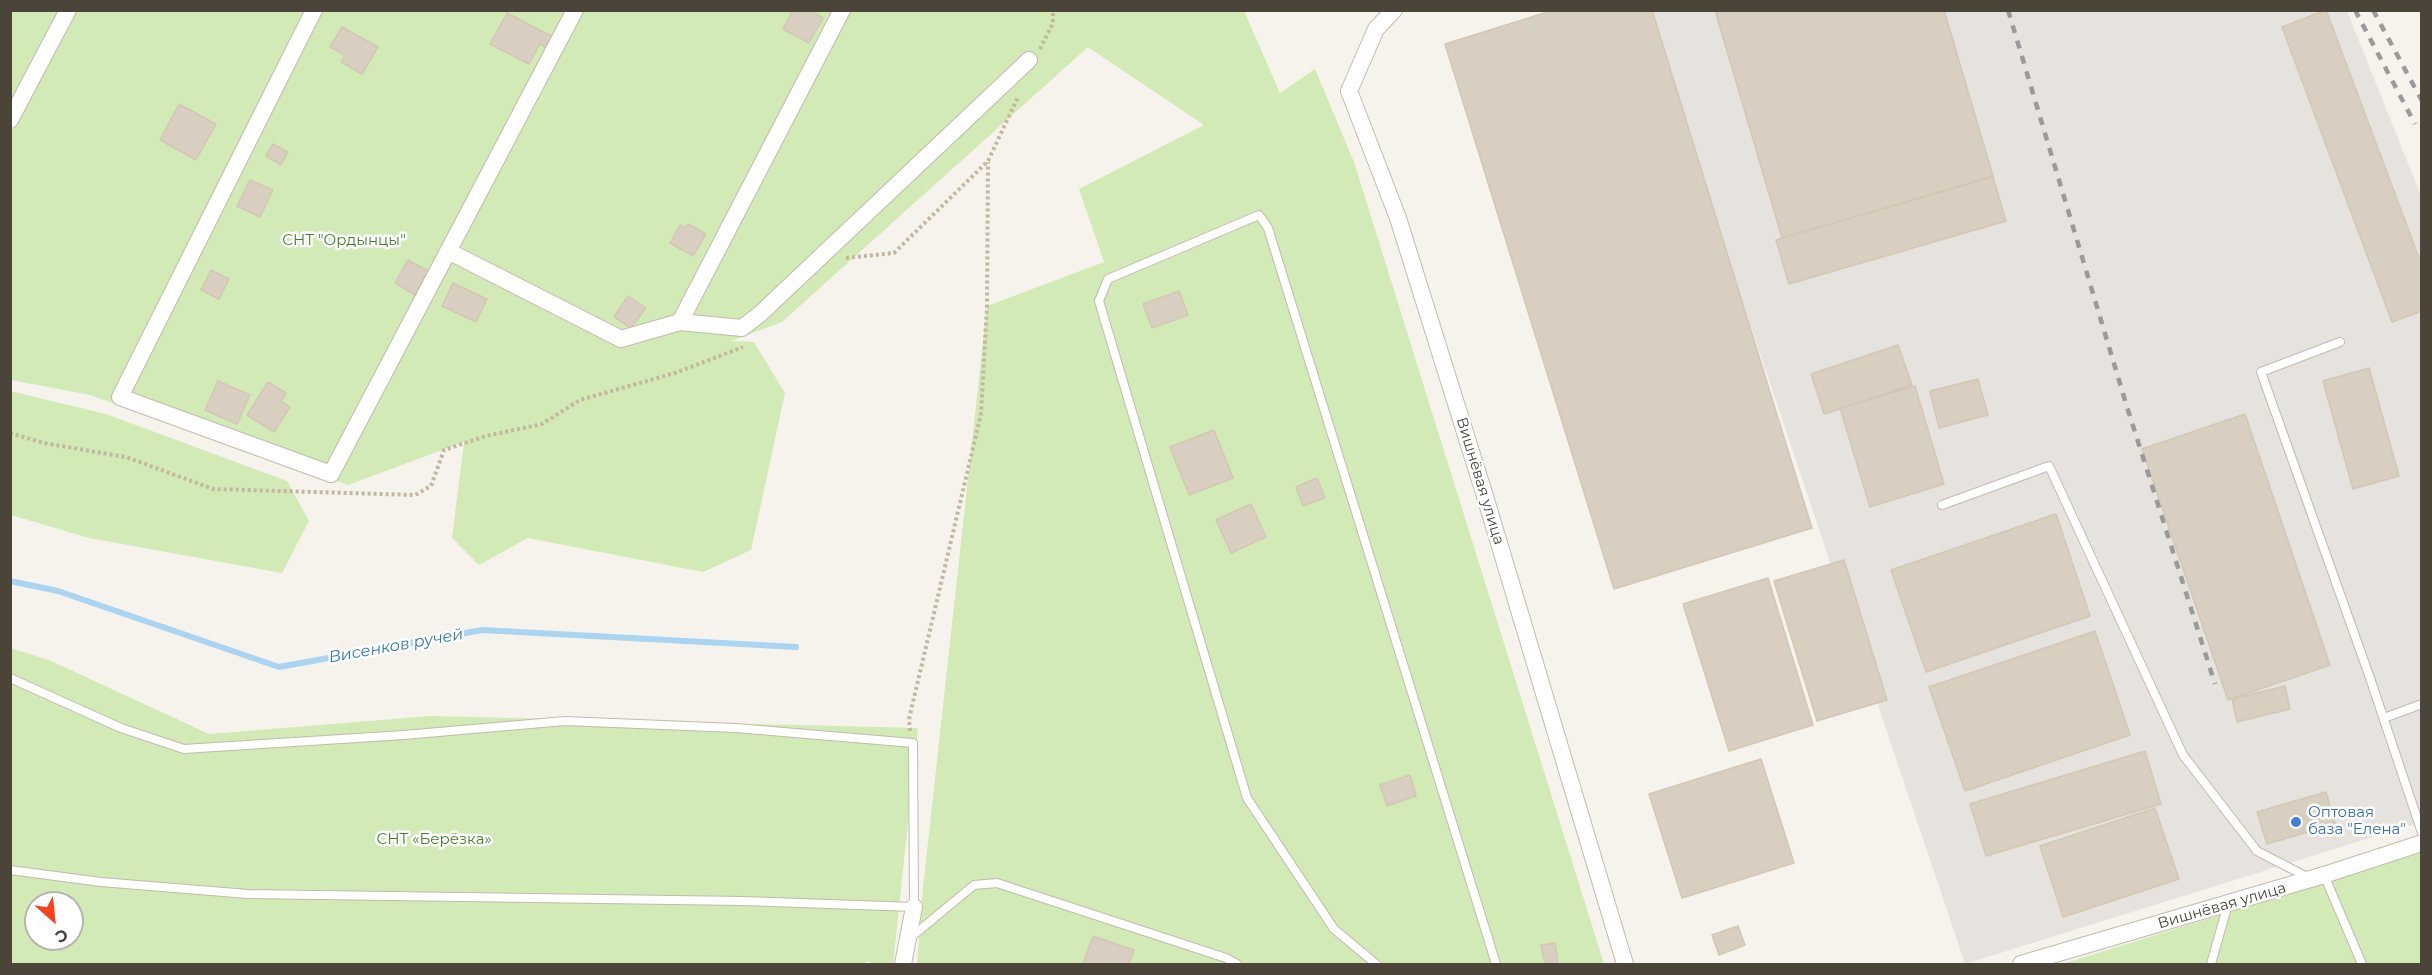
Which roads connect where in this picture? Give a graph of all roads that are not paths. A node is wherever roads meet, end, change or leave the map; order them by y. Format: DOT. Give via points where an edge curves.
graph roads {
  1 [pos="68,10"];
  2 [pos="314,10"];
  3 [pos="575,10"];
  4 [pos="842,10"];
  5 [pos="1394,10"];
  6 [pos="1033,58"];
  7 [pos="10,120"];
  8 [pos="448,251"];
  9 [pos="680,322"];
  10 [pos="2340,342"];
  11 [pos="1942,505"];
  12 [pos="10,678"];
  13 [pos="2421,704"];
  14 [pos="2384,718"];
  15 [pos="2421,833"];
  16 [pos="2421,843"];
  17 [pos="10,870"];
  18 [pos="2318,877"];
  19 [pos="2228,904"];
  20 [pos="914,908"];
  21 [pos="908,939"];
  22 [pos="903,964"];
  23 [pos="1237,964"];
  24 [pos="1376,964"];
  25 [pos="1496,964"];
  26 [pos="1625,964"];
  27 [pos="2021,964"];
  28 [pos="2211,964"];
  29 [pos="2362,964"];
  1 -- 7 [label="street"];
  2 -- 8 [label="street" via="120,397 331,474"];
  3 -- 8 [label="street"];
  4 -- 9 [label="street"];
  5 -- 26 [label="street, Вишнёвая улица" via="1376,29 1349,91 1398,218"];
  6 -- 9 [label="street" via="742,328"];
  8 -- 9 [label="street" via="621,339"];
  10 -- 14 [label="lane" via="2261,372"];
  11 -- 18 [label="lane" via="2049,466 2183,755 2257,851"];
  12 -- 20 [label="lane" via="121,728 184,749 565,721 736,728 913,743"];
  13 -- 14 [label="lane"];
  14 -- 15 [label="lane"];
  16 -- 18 [label="street, Вишнёвая улица"];
  17 -- 20 [label="lane" via="248,894 743,901"];
  18 -- 19 [label="street, Вишнёвая улица"];
  18 -- 29 [label="lane"];
  19 -- 27 [label="street, Вишнёвая улица"];
  19 -- 28 [label="lane"];
  20 -- 21 [label="street"];
  21 -- 22 [label="street"];
  21 -- 23 [label="lane" via="974,885 997,883"];
  24 -- 25 [label="lane" via="1334,929 1247,798 1099,301 1108,279 1259,215 1268,228"];
}
